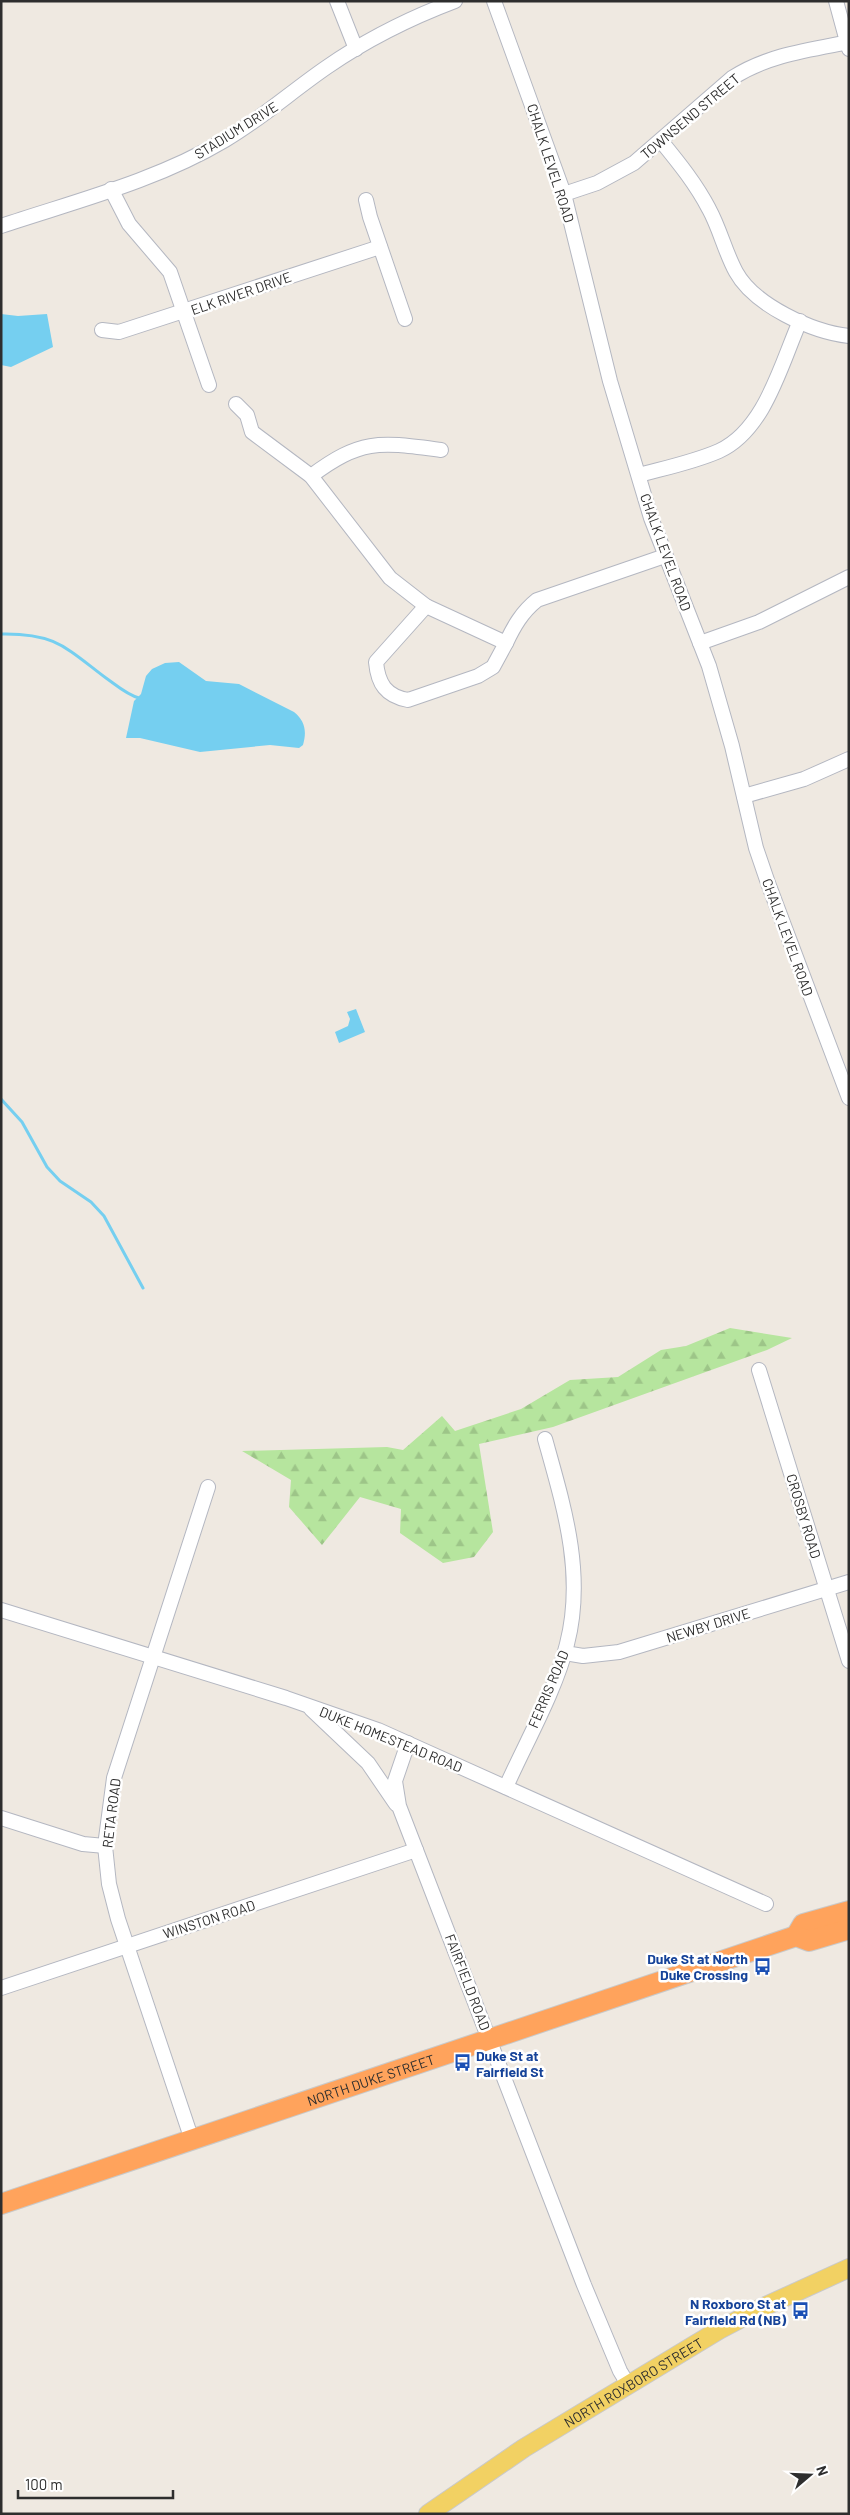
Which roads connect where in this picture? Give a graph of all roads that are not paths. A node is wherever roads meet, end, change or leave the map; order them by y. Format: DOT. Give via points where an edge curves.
graph roads {
  1 [pos="337,1"];
  2 [pos="455,1"];
  3 [pos="494,1"];
  4 [pos="836,1"];
  5 [pos="848,45"];
  6 [pos="356,49"];
  7 [pos="660,141"];
  8 [pos="111,189"];
  9 [pos="564,194"];
  10 [pos="366,200"];
  11 [pos="1,226"];
  12 [pos="380,247"];
  13 [pos="184,312"];
  14 [pos="405,319"];
  15 [pos="800,321"];
  16 [pos="102,330"];
  17 [pos="849,336"];
  18 [pos="209,384"];
  19 [pos="236,404"];
  20 [pos="441,450"];
  21 [pos="311,476"];
  22 [pos="639,476"];
  23 [pos="665,556"];
  24 [pos="849,578"];
  25 [pos="426,606"];
  26 [pos="506,643"];
  27 [pos="700,643"];
  28 [pos="849,759"];
  29 [pos="744,796"];
  30 [pos="849,1098"];
  31 [pos="760,1370"];
  32 [pos="545,1440"];
  33 [pos="208,1488"];
  34 [pos="849,1582"];
  35 [pos="826,1589"];
  36 [pos="1,1610"];
  37 [pos="564,1653"];
  38 [pos="153,1657"];
  39 [pos="849,1661"];
  40 [pos="307,1705"];
  41 [pos="408,1743"];
  42 [pos="506,1787"];
  43 [pos="398,1806"];
  44 [pos="1,1818"];
  45 [pos="105,1846"];
  46 [pos="416,1850"];
  47 [pos="766,1904"];
  48 [pos="849,1911"];
  49 [pos="849,1929"];
  50 [pos="796,1936"];
  51 [pos="127,1946"];
  52 [pos="1,1988"];
  53 [pos="490,2040"];
  54 [pos="192,2140"];
  55 [pos="1,2204"];
  56 [pos="849,2268"];
  57 [pos="628,2386"];
  58 [pos="430,2513"];
  1 -- 6 [label="street"];
  2 -- 6 [label="street, STADIUM DRIVE" via="416,17"];
  3 -- 9 [label="street, CHALK LEVEL ROAD"];
  4 -- 5 [label="street"];
  5 -- 7 [label="street, TOWNSEND STREET" via="786,54 747,68"];
  6 -- 8 [label="street, STADIUM DRIVE" via="224,140 159,172"];
  7 -- 9 [label="street, TOWNSEND STREET" via="616,175"];
  7 -- 15 [label="street" via="699,189 740,280 763,302"];
  8 -- 11 [label="street, STADIUM DRIVE"];
  8 -- 13 [label="street" via="129,224 170,272"];
  9 -- 22 [label="street, CHALK LEVEL ROAD" via="610,381"];
  10 -- 12 [label="street"];
  12 -- 13 [label="street, ELK RIVER DRIVE"];
  12 -- 14 [label="street"];
  13 -- 16 [label="street, ELK RIVER DRIVE" via="119,332"];
  13 -- 18 [label="street"];
  15 -- 17 [label="street"];
  15 -- 22 [label="street" via="761,411 743,434 719,450"];
  19 -- 21 [label="street" via="247,415 252,432"];
  20 -- 21 [label="street" via="388,443 359,448 336,457"];
  21 -- 25 [label="street" via="390,578"];
  22 -- 23 [label="street, CHALK LEVEL ROAD"];
  23 -- 26 [label="street" via="537,600 514,625"];
  23 -- 27 [label="street, CHALK LEVEL ROAD"];
  24 -- 27 [label="street" via="759,622"];
  25 -- 26 [label="street"];
  25 -- 26 [label="street" via="376,662 382,686 398,698 408,700 478,676 493,667"];
  27 -- 29 [label="street, CHALK LEVEL ROAD"];
  28 -- 29 [label="street" via="804,780"];
  29 -- 30 [label="street, CHALK LEVEL ROAD" via="768,883"];
  31 -- 35 [label="street, CROSBY ROAD"];
  32 -- 37 [label="street, FERRIS ROAD" via="571,1540 574,1584"];
  33 -- 38 [label="street, RETA ROAD"];
  34 -- 35 [label="street, NEWBY DRIVE"];
  35 -- 37 [label="street, NEWBY DRIVE" via="619,1652 583,1656"];
  35 -- 39 [label="street, CROSBY ROAD"];
  36 -- 38 [label="street, DUKE HOMESTEAD ROAD"];
  37 -- 42 [label="street, FERRIS ROAD"];
  38 -- 40 [label="street, DUKE HOMESTEAD ROAD"];
  38 -- 45 [label="street, RETA ROAD" via="114,1778"];
  40 -- 41 [label="street, DUKE HOMESTEAD ROAD"];
  40 -- 43 [label="street" via="368,1763"];
  41 -- 42 [label="street, DUKE HOMESTEAD ROAD"];
  41 -- 43 [label="street, FAIRFIELD ROAD" via="395,1781"];
  42 -- 47 [label="street, DUKE HOMESTEAD ROAD"];
  43 -- 46 [label="street, FAIRFIELD ROAD"];
  44 -- 45 [label="street" via="83,1844"];
  45 -- 51 [label="street, RETA ROAD" via="110,1884"];
  46 -- 51 [label="street, WINSTON ROAD"];
  46 -- 53 [label="street, FAIRFIELD ROAD"];
  48 -- 50 [label="highway, NORTH DUKE STREET" via="803,1924"];
  49 -- 50 [label="highway, NORTH DUKE STREET" via="809,1941"];
  50 -- 53 [label="highway, NORTH DUKE STREET"];
  51 -- 52 [label="street, WINSTON ROAD"];
  51 -- 54 [label="street, RETA ROAD"];
  53 -- 54 [label="highway, NORTH DUKE STREET"];
  53 -- 57 [label="street, FAIRFIELD ROAD" via="584,2285"];
  54 -- 55 [label="highway, NORTH DUKE STREET"];
  56 -- 57 [label="main road, NORTH ROXBORO STREET" via="721,2329"];
  57 -- 58 [label="main road, NORTH ROXBORO STREET" via="524,2448"];
}
